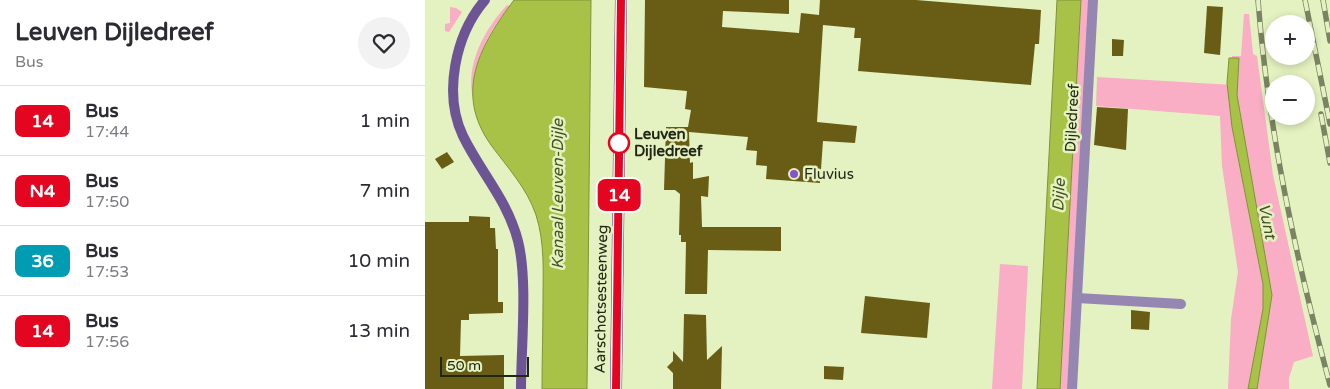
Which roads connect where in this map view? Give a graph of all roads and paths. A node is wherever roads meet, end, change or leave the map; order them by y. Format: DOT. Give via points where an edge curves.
graph roads {
  1 [pos="485,0"];
  2 [pos="621,0"];
  3 [pos="1093,0"];
  4 [pos="1077,298"];
  5 [pos="1181,304"];
  6 [pos="521,389"];
  7 [pos="617,389"];
  8 [pos="1072,389"];
  1 -- 6 [label="street" via="473,16 458,52 453,86 463,135 499,195 518,242 522,291"];
  2 -- 7 [label="main road, Aarschotsesteenweg"];
  3 -- 4 [label="street, Dijledreef"];
  4 -- 5 [label="street"];
  4 -- 8 [label="street, Dijledreef"];
}
